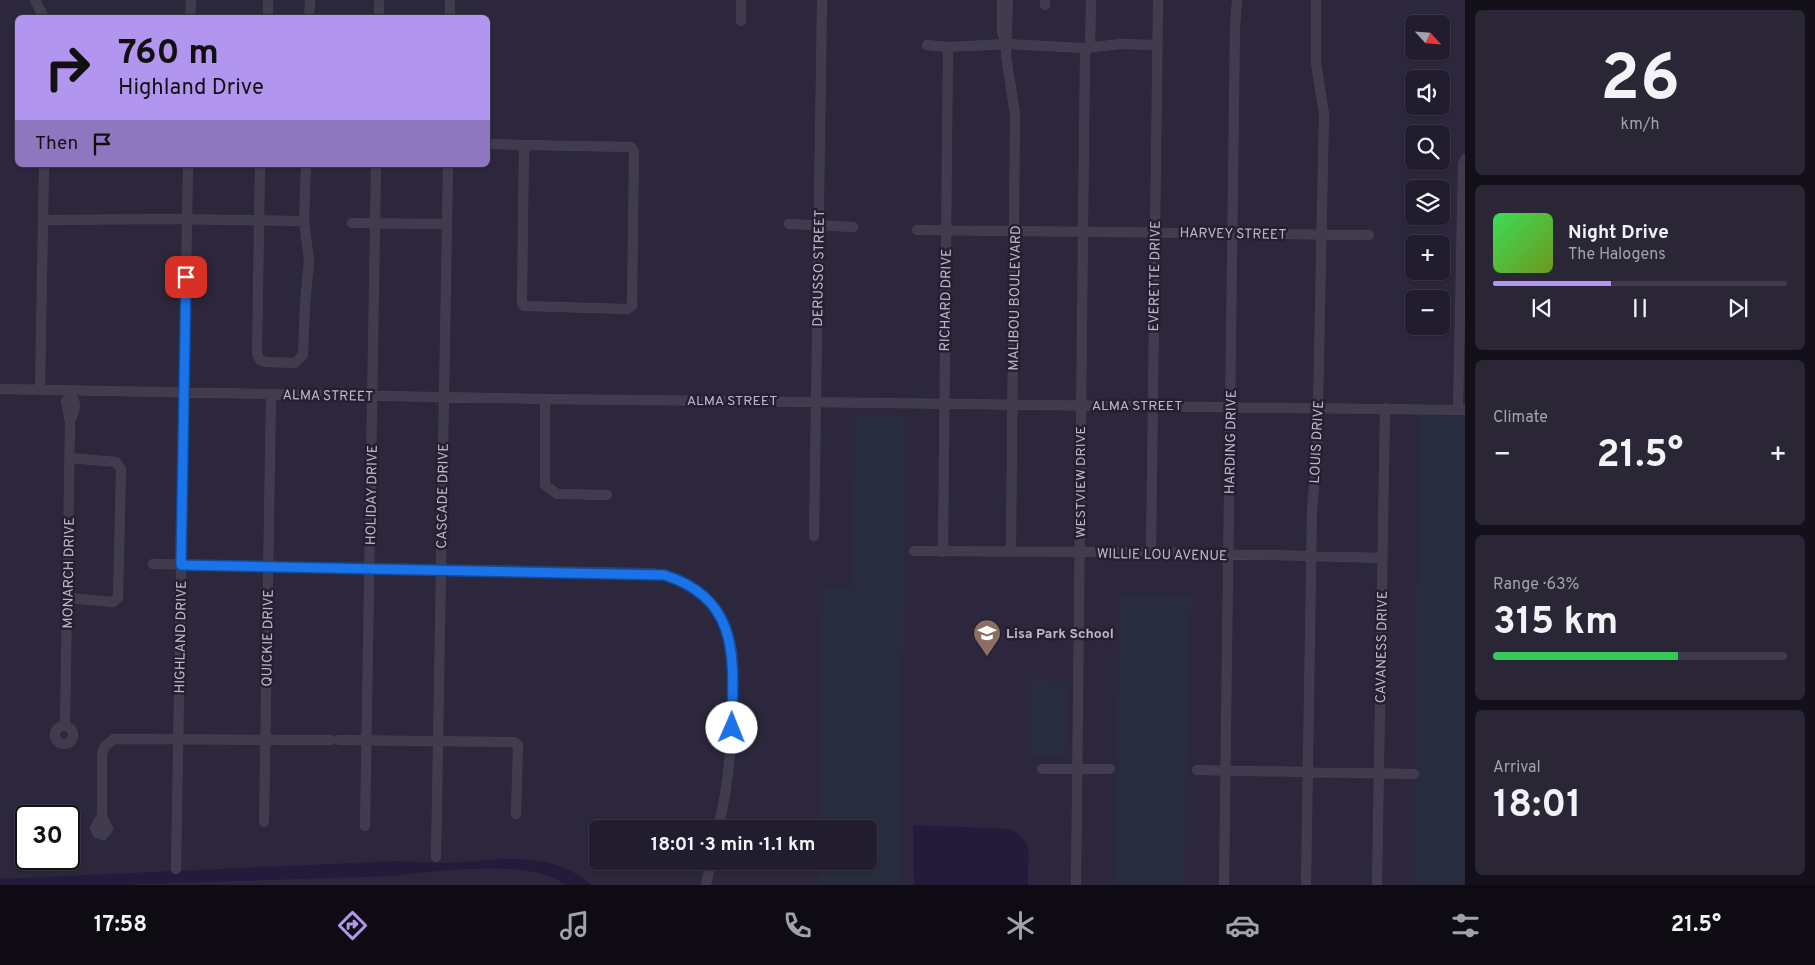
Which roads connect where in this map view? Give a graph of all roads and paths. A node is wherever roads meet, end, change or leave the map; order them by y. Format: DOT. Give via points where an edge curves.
graph roads {
  1 [pos="35,0"];
  2 [pos="191,0"];
  3 [pos="268,0"];
  4 [pos="310,0"];
  5 [pos="379,0"];
  6 [pos="450,0"];
  7 [pos="741,0"];
  8 [pos="822,0"];
  9 [pos="1002,0"];
  10 [pos="1008,0"];
  11 [pos="1091,0"];
  12 [pos="1158,0"];
  13 [pos="1237,0"];
  14 [pos="1316,0"];
  15 [pos="42,15"];
  16 [pos="190,15"];
  17 [pos="268,15"];
  18 [pos="309,15"];
  19 [pos="379,15"];
  20 [pos="450,15"];
  21 [pos="741,21"];
  22 [pos="1007,44"];
  23 [pos="926,45"];
  24 [pos="1157,45"];
  25 [pos="948,47"];
  26 [pos="1088,48"];
  27 [pos="490,144"];
  28 [pos="524,145"];
  29 [pos="1465,159"];
  30 [pos="44,167"];
  31 [pos="188,167"];
  32 [pos="260,167"];
  33 [pos="306,167"];
  34 [pos="376,167"];
  35 [pos="448,167"];
  36 [pos="187,219"];
  37 [pos="43,220"];
  38 [pos="259,221"];
  39 [pos="304,222"];
  40 [pos="352,223"];
  41 [pos="376,223"];
  42 [pos="447,224"];
  43 [pos="789,224"];
  44 [pos="818,225"];
  45 [pos="853,226"];
  46 [pos="917,230"];
  47 [pos="946,230"];
  48 [pos="1014,231"];
  49 [pos="1083,231"];
  50 [pos="1155,232"];
  51 [pos="1232,233"];
  52 [pos="1322,234"];
  53 [pos="1369,235"];
  54 [pos="0,389"];
  55 [pos="40,390"];
  56 [pos="71,393"];
  57 [pos="184,393"];
  58 [pos="271,394"];
  59 [pos="372,396"];
  60 [pos="444,397"];
  61 [pos="546,399"];
  62 [pos="816,401"];
  63 [pos="944,403"];
  64 [pos="1013,404"];
  65 [pos="1081,404"];
  66 [pos="1153,404"];
  67 [pos="1230,406"];
  68 [pos="1318,407"];
  69 [pos="1385,408"];
  70 [pos="1461,410"];
  71 [pos="70,458"];
  72 [pos="607,496"];
  73 [pos="814,536"];
  74 [pos="914,552"];
  75 [pos="943,552"];
  76 [pos="1011,552"];
  77 [pos="1151,552"];
  78 [pos="1080,553"];
  79 [pos="1228,555"];
  80 [pos="1312,556"];
  81 [pos="1381,558"];
  82 [pos="153,564"];
  83 [pos="181,565"];
  84 [pos="268,567"];
  85 [pos="369,569"];
  86 [pos="441,570"];
  87 [pos="68,598"];
  88 [pos="65,726"];
  89 [pos="178,738"];
  90 [pos="265,738"];
  91 [pos="366,740"];
  92 [pos="438,741"];
  93 [pos="1042,769"];
  94 [pos="1077,769"];
  95 [pos="1110,769"];
  96 [pos="1197,770"];
  97 [pos="1226,770"];
  98 [pos="1308,772"];
  99 [pos="1378,773"];
  100 [pos="1414,774"];
  101 [pos="516,814"];
  102 [pos="102,816"];
  103 [pos="720,820"];
  104 [pos="264,822"];
  105 [pos="365,826"];
  106 [pos="436,856"];
  107 [pos="176,869"];
  108 [pos="709,870"];
  109 [pos="706,885"];
  110 [pos="1076,885"];
  111 [pos="1224,885"];
  112 [pos="1306,885"];
  113 [pos="1377,885"];
  1 -- 15 [label="street"];
  2 -- 16 [label="street"];
  3 -- 17 [label="street"];
  4 -- 18 [label="street"];
  5 -- 19 [label="street"];
  6 -- 20 [label="street"];
  7 -- 21 [label="street"];
  8 -- 44 [label="street, DERUSSO STREET"];
  9 -- 22 [label="street, MALIBOU BOULEVARD" via="1002,32"];
  10 -- 22 [label="street, MALIBOU BOULEVARD"];
  11 -- 26 [label="street, WESTVIEW DRIVE"];
  12 -- 24 [label="street, EVERETTE DRIVE"];
  13 -- 51 [label="street, HARDING DRIVE"];
  14 -- 52 [label="street, LOUIS DRIVE" via="1316,63 1324,114"];
  22 -- 25 [label="street"];
  22 -- 26 [label="street"];
  22 -- 48 [label="street, MALIBOU BOULEVARD" via="1006,56 1016,114"];
  23 -- 25 [label="street"];
  24 -- 26 [label="street" via="1120,44"];
  24 -- 50 [label="street, EVERETTE DRIVE"];
  25 -- 47 [label="street, RICHARD DRIVE"];
  26 -- 49 [label="street, WESTVIEW DRIVE"];
  27 -- 28 [label="street"];
  28 -- 28 [label="street" via="631,148 634,151 632,306 627,309 524,306"];
  29 -- 70 [label="street"];
  30 -- 37 [label="street"];
  31 -- 36 [label="street, HIGHLAND DRIVE"];
  32 -- 38 [label="street"];
  33 -- 39 [label="street"];
  34 -- 41 [label="street, HOLIDAY DRIVE"];
  35 -- 42 [label="street, CASCADE DRIVE"];
  36 -- 37 [label="street"];
  36 -- 38 [label="street"];
  36 -- 57 [label="street, HIGHLAND DRIVE"];
  37 -- 55 [label="street"];
  38 -- 39 [label="street"];
  38 -- 39 [label="street" via="257,354 266,362 299,361 304,355 309,261"];
  40 -- 41 [label="street"];
  41 -- 42 [label="street"];
  41 -- 59 [label="street, HOLIDAY DRIVE"];
  42 -- 60 [label="street, CASCADE DRIVE"];
  43 -- 44 [label="street"];
  44 -- 45 [label="street"];
  44 -- 62 [label="street, DERUSSO STREET"];
  46 -- 47 [label="street, HARVEY STREET"];
  47 -- 48 [label="street, HARVEY STREET"];
  47 -- 63 [label="street, RICHARD DRIVE"];
  48 -- 49 [label="street, HARVEY STREET"];
  48 -- 64 [label="street, MALIBOU BOULEVARD"];
  49 -- 50 [label="street, HARVEY STREET"];
  49 -- 65 [label="street, WESTVIEW DRIVE"];
  50 -- 51 [label="street, HARVEY STREET"];
  50 -- 66 [label="street, EVERETTE DRIVE"];
  51 -- 52 [label="street, HARVEY STREET"];
  51 -- 67 [label="street, HARDING DRIVE"];
  52 -- 53 [label="street, HARVEY STREET"];
  52 -- 68 [label="street, LOUIS DRIVE"];
  54 -- 55 [label="street, ALMA STREET"];
  55 -- 56 [label="street, ALMA STREET"];
  56 -- 57 [label="street, ALMA STREET"];
  56 -- 71 [label="street, MONARCH DRIVE" via="66,401 70,421"];
  57 -- 58 [label="street, ALMA STREET"];
  57 -- 83 [label="street, HIGHLAND DRIVE"];
  58 -- 59 [label="street, ALMA STREET"];
  58 -- 84 [label="street, QUICKIE DRIVE"];
  59 -- 60 [label="street, ALMA STREET"];
  59 -- 85 [label="street, HOLIDAY DRIVE"];
  60 -- 61 [label="street, ALMA STREET"];
  60 -- 86 [label="street, CASCADE DRIVE"];
  61 -- 62 [label="street, ALMA STREET"];
  61 -- 72 [label="street" via="545,485 556,494"];
  62 -- 63 [label="street, ALMA STREET"];
  62 -- 73 [label="street, DERUSSO STREET"];
  63 -- 64 [label="street, ALMA STREET"];
  63 -- 75 [label="street, RICHARD DRIVE"];
  64 -- 65 [label="street, ALMA STREET"];
  64 -- 76 [label="street, MALIBOU BOULEVARD"];
  65 -- 66 [label="street, ALMA STREET"];
  65 -- 78 [label="street, WESTVIEW DRIVE"];
  66 -- 67 [label="street, ALMA STREET"];
  66 -- 77 [label="street, EVERETTE DRIVE"];
  67 -- 68 [label="street, ALMA STREET"];
  67 -- 79 [label="street, HARDING DRIVE"];
  68 -- 69 [label="street, ALMA STREET"];
  68 -- 80 [label="street, LOUIS DRIVE"];
  69 -- 70 [label="street, ALMA STREET"];
  69 -- 81 [label="street, CAVANESS DRIVE"];
  71 -- 87 [label="street, MONARCH DRIVE"];
  71 -- 87 [label="street" via="116,462 121,469 118,598 113,602"];
  74 -- 75 [label="street, WILLIE LOU AVENUE"];
  75 -- 76 [label="street, WILLIE LOU AVENUE"];
  76 -- 78 [label="street, WILLIE LOU AVENUE"];
  77 -- 78 [label="street, WILLIE LOU AVENUE"];
  77 -- 79 [label="street, WILLIE LOU AVENUE"];
  78 -- 94 [label="street, WESTVIEW DRIVE"];
  79 -- 80 [label="street, WILLIE LOU AVENUE"];
  79 -- 97 [label="street, HARDING DRIVE"];
  80 -- 81 [label="street, WILLIE LOU AVENUE"];
  80 -- 98 [label="street, LOUIS DRIVE"];
  81 -- 99 [label="street, CAVANESS DRIVE"];
  82 -- 83 [label="street"];
  83 -- 84 [label="street"];
  83 -- 89 [label="street, HIGHLAND DRIVE"];
  84 -- 85 [label="street"];
  84 -- 90 [label="street, QUICKIE DRIVE"];
  85 -- 86 [label="street"];
  85 -- 91 [label="street, HOLIDAY DRIVE"];
  86 -- 92 [label="street, CASCADE DRIVE"];
  86 -- 103 [label="street" via="652,573 676,579 704,596 723,619 733,653 730,765"];
  87 -- 88 [label="street, MONARCH DRIVE"];
  89 -- 90 [label="street"];
  89 -- 102 [label="street" via="119,738 107,743 102,754"];
  89 -- 107 [label="street, HIGHLAND DRIVE"];
  90 -- 91 [label="street"];
  90 -- 104 [label="street, QUICKIE DRIVE"];
  91 -- 92 [label="street"];
  91 -- 105 [label="street, HOLIDAY DRIVE"];
  92 -- 101 [label="street" via="517,743"];
  92 -- 106 [label="street, CASCADE DRIVE"];
  93 -- 94 [label="street"];
  94 -- 95 [label="street"];
  94 -- 110 [label="street, WESTVIEW DRIVE"];
  96 -- 97 [label="street"];
  97 -- 98 [label="street"];
  97 -- 111 [label="street, HARDING DRIVE"];
  98 -- 99 [label="street"];
  98 -- 112 [label="street, LOUIS DRIVE"];
  99 -- 100 [label="street"];
  99 -- 113 [label="street, CAVANESS DRIVE"];
  108 -- 109 [label="street"];
}
